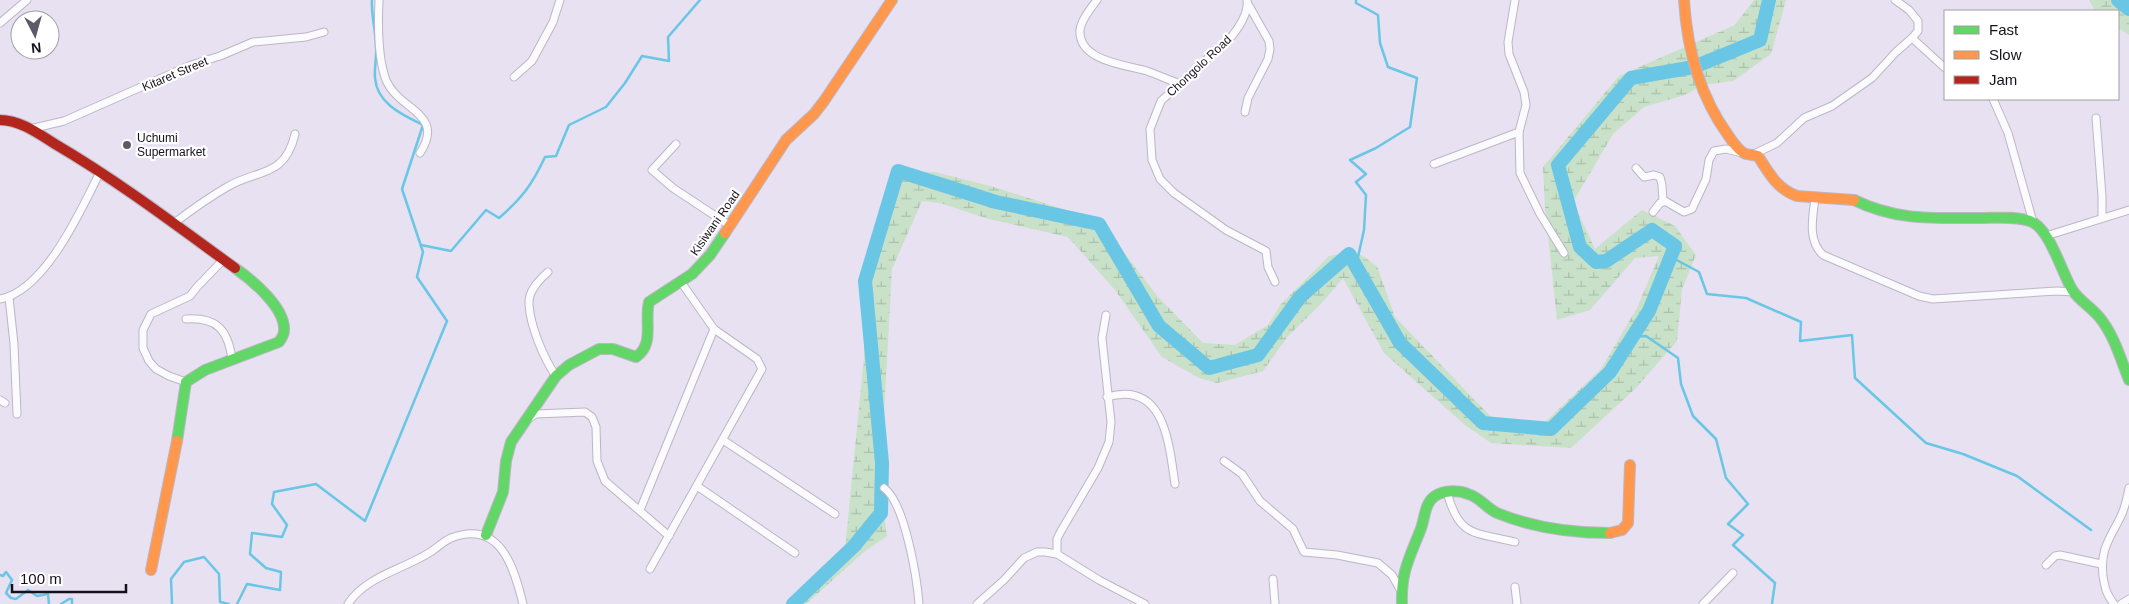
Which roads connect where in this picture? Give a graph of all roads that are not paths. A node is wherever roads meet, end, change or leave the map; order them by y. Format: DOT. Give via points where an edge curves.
graph roads {
  1 [pos="27,0"];
  2 [pos="379,0"];
  3 [pos="560,0"];
  4 [pos="892,0"];
  5 [pos="1097,0"];
  6 [pos="1515,0"];
  7 [pos="1684,0"];
  8 [pos="1895,0"];
  9 [pos="1247,2"];
  10 [pos="0,23"];
  11 [pos="324,32"];
  12 [pos="1912,38"];
  13 [pos="1944,67"];
  14 [pos="514,77"];
  15 [pos="1180,84"];
  16 [pos="1993,100"];
  17 [pos="1245,112"];
  18 [pos="2096,118"];
  19 [pos="0,120"];
  20 [pos="30,129"];
  21 [pos="1519,132"];
  22 [pos="294,134"];
  23 [pos="676,144"];
  24 [pos="420,153"];
  25 [pos="1749,154"];
  26 [pos="1434,164"];
  27 [pos="1636,168"];
  28 [pos="100,172"];
  29 [pos="1815,198"];
  30 [pos="1663,202"];
  31 [pos="2129,210"];
  32 [pos="1653,212"];
  33 [pos="2102,218"];
  34 [pos="2033,222"];
  35 [pos="173,224"];
  36 [pos="729,225"];
  37 [pos="2046,236"];
  38 [pos="1564,253"];
  39 [pos="224,259"];
  40 [pos="548,272"];
  41 [pos="681,282"];
  42 [pos="1275,282"];
  43 [pos="2074,292"];
  44 [pos="9,297"];
  45 [pos="0,299"];
  46 [pos="1106,315"];
  47 [pos="186,319"];
  48 [pos="714,329"];
  49 [pos="232,359"];
  50 [pos="556,376"];
  51 [pos="2129,380"];
  52 [pos="186,382"];
  53 [pos="1107,397"];
  54 [pos="17,414"];
  55 [pos="523,422"];
  56 [pos="723,440"];
  57 [pos="1224,461"];
  58 [pos="1630,465"];
  59 [pos="1174,484"];
  60 [pos="696,486"];
  61 [pos="884,488"];
  62 [pos="2129,488"];
  63 [pos="1447,492"];
  64 [pos="640,510"];
  65 [pos="835,514"];
  66 [pos="486,535"];
  67 [pos="669,536"];
  68 [pos="1514,542"];
  69 [pos="795,554"];
  70 [pos="1057,554"];
  71 [pos="2101,564"];
  72 [pos="2046,565"];
  73 [pos="650,569"];
  74 [pos="151,570"];
  75 [pos="1733,573"];
  76 [pos="1273,579"];
  77 [pos="1515,587"];
  78 [pos="1402,591"];
  79 [pos="2129,599"];
  80 [pos="348,604"];
  81 [pos="523,604"];
  82 [pos="919,604"];
  83 [pos="977,604"];
  84 [pos="1145,604"];
  85 [pos="1275,604"];
  86 [pos="1402,604"];
  87 [pos="1517,604"];
  88 [pos="1703,604"];
  89 [pos="2114,604"];
  90 [pos="2121,604"];
  1 -- 10 [label="street"];
  2 -- 24 [label="street" via="386,80 393,93 428,126 428,139"];
  3 -- 14 [label="street" via="553,22 532,60"];
  4 -- 36 [label="street, Kisiwani Road" via="824,101 786,140"];
  5 -- 15 [label="street" via="1080,32 1083,45 1102,59"];
  6 -- 21 [label="street" via="1508,42 1526,105"];
  7 -- 25 [label="street" via="1687,30 1703,89 1716,118"];
  8 -- 12 [label="street" via="1910,10 1918,21 1918,32"];
  9 -- 15 [label="street, Chongolo Road" via="1241,25"];
  9 -- 17 [label="street" via="1269,40 1270,49"];
  11 -- 20 [label="street, Kitaret Street" via="254,42 191,65 64,121"];
  12 -- 13 [label="street"];
  12 -- 25 [label="street" via="1872,78 1832,106 1804,118 1777,143"];
  15 -- 42 [label="street, Chongolo Road" via="1161,101 1150,129 1155,170 1166,187 1209,219 1266,251 1268,267"];
  16 -- 34 [label="street" via="2008,133"];
  18 -- 33 [label="street"];
  19 -- 20 [label="street"];
  20 -- 28 [label="street"];
  21 -- 26 [label="street"];
  21 -- 38 [label="street" via="1522,182"];
  22 -- 35 [label="street" via="285,157 272,170 227,187"];
  23 -- 36 [label="street" via="652,170"];
  25 -- 29 [label="street" via="1761,160 1776,184 1788,193"];
  25 -- 30 [label="street" via="1726,149 1714,151 1699,198 1688,212"];
  27 -- 30 [label="street" via="1644,177 1660,177"];
  28 -- 35 [label="street"];
  28 -- 44 [label="street" via="52,257 36,278"];
  29 -- 34 [label="street" via="1852,199 1894,215 2010,218"];
  29 -- 43 [label="street" via="1813,238 1823,255 1919,296 1948,298"];
  30 -- 32 [label="street"];
  31 -- 33 [label="street"];
  33 -- 37 [label="street"];
  34 -- 37 [label="street"];
  35 -- 39 [label="street"];
  36 -- 41 [label="street, Kisiwani Road" via="710,255"];
  37 -- 43 [label="street"];
  39 -- 49 [label="street" via="273,302 284,325 279,342"];
  39 -- 52 [label="street" via="190,296 151,314 143,330 142,348 149,361 156,369"];
  40 -- 50 [label="street" via="538,281 528,303 542,352"];
  41 -- 48 [label="street"];
  41 -- 50 [label="street, Kisiwani Road" via="657,294 649,302 645,352 633,356 613,349 599,349"];
  43 -- 51 [label="street" via="2101,319"];
  44 -- 45 [label="street"];
  44 -- 54 [label="street"];
  46 -- 53 [label="street" via="1102,338"];
  47 -- 49 [label="street" via="200,318 219,328 228,339"];
  48 -- 56 [label="street" via="757,358 762,369"];
  48 -- 64 [label="street"];
  49 -- 52 [label="street"];
  50 -- 55 [label="street, Kisiwani Road"];
  52 -- 74 [label="street"];
  53 -- 59 [label="street" via="1132,394 1157,412 1169,439"];
  53 -- 70 [label="street" via="1111,422 1106,452 1057,539"];
  55 -- 64 [label="street" via="536,414 585,412 592,417 596,427 597,461 605,481"];
  55 -- 66 [label="street, Kisiwani Road" via="508,450 503,492"];
  56 -- 60 [label="street"];
  56 -- 65 [label="street"];
  57 -- 78 [label="street" via="1242,474 1260,501 1292,529 1304,552 1378,563 1392,575"];
  58 -- 63 [label="street" via="1628,523 1620,532 1607,534 1572,531 1509,516 1492,510 1470,494"];
  60 -- 67 [label="street"];
  60 -- 69 [label="street"];
  61 -- 82 [label="street" via="893,499 906,536"];
  62 -- 71 [label="street" via="2121,517 2102,553"];
  63 -- 68 [label="street" via="1456,517 1467,530"];
  63 -- 78 [label="street" via="1429,501 1424,523 1405,565"];
  64 -- 67 [label="street"];
  66 -- 80 [label="street" via="448,539 431,552 362,588"];
  66 -- 81 [label="street" via="507,554"];
  67 -- 73 [label="street"];
  70 -- 83 [label="street" via="1036,552 1024,558"];
  70 -- 84 [label="street"];
  71 -- 72 [label="street" via="2060,555 2054,556"];
  71 -- 89 [label="street" via="2105,592"];
  75 -- 88 [label="street"];
  76 -- 85 [label="street"];
  77 -- 87 [label="street"];
  78 -- 86 [label="street"];
  79 -- 90 [label="street"];
}
